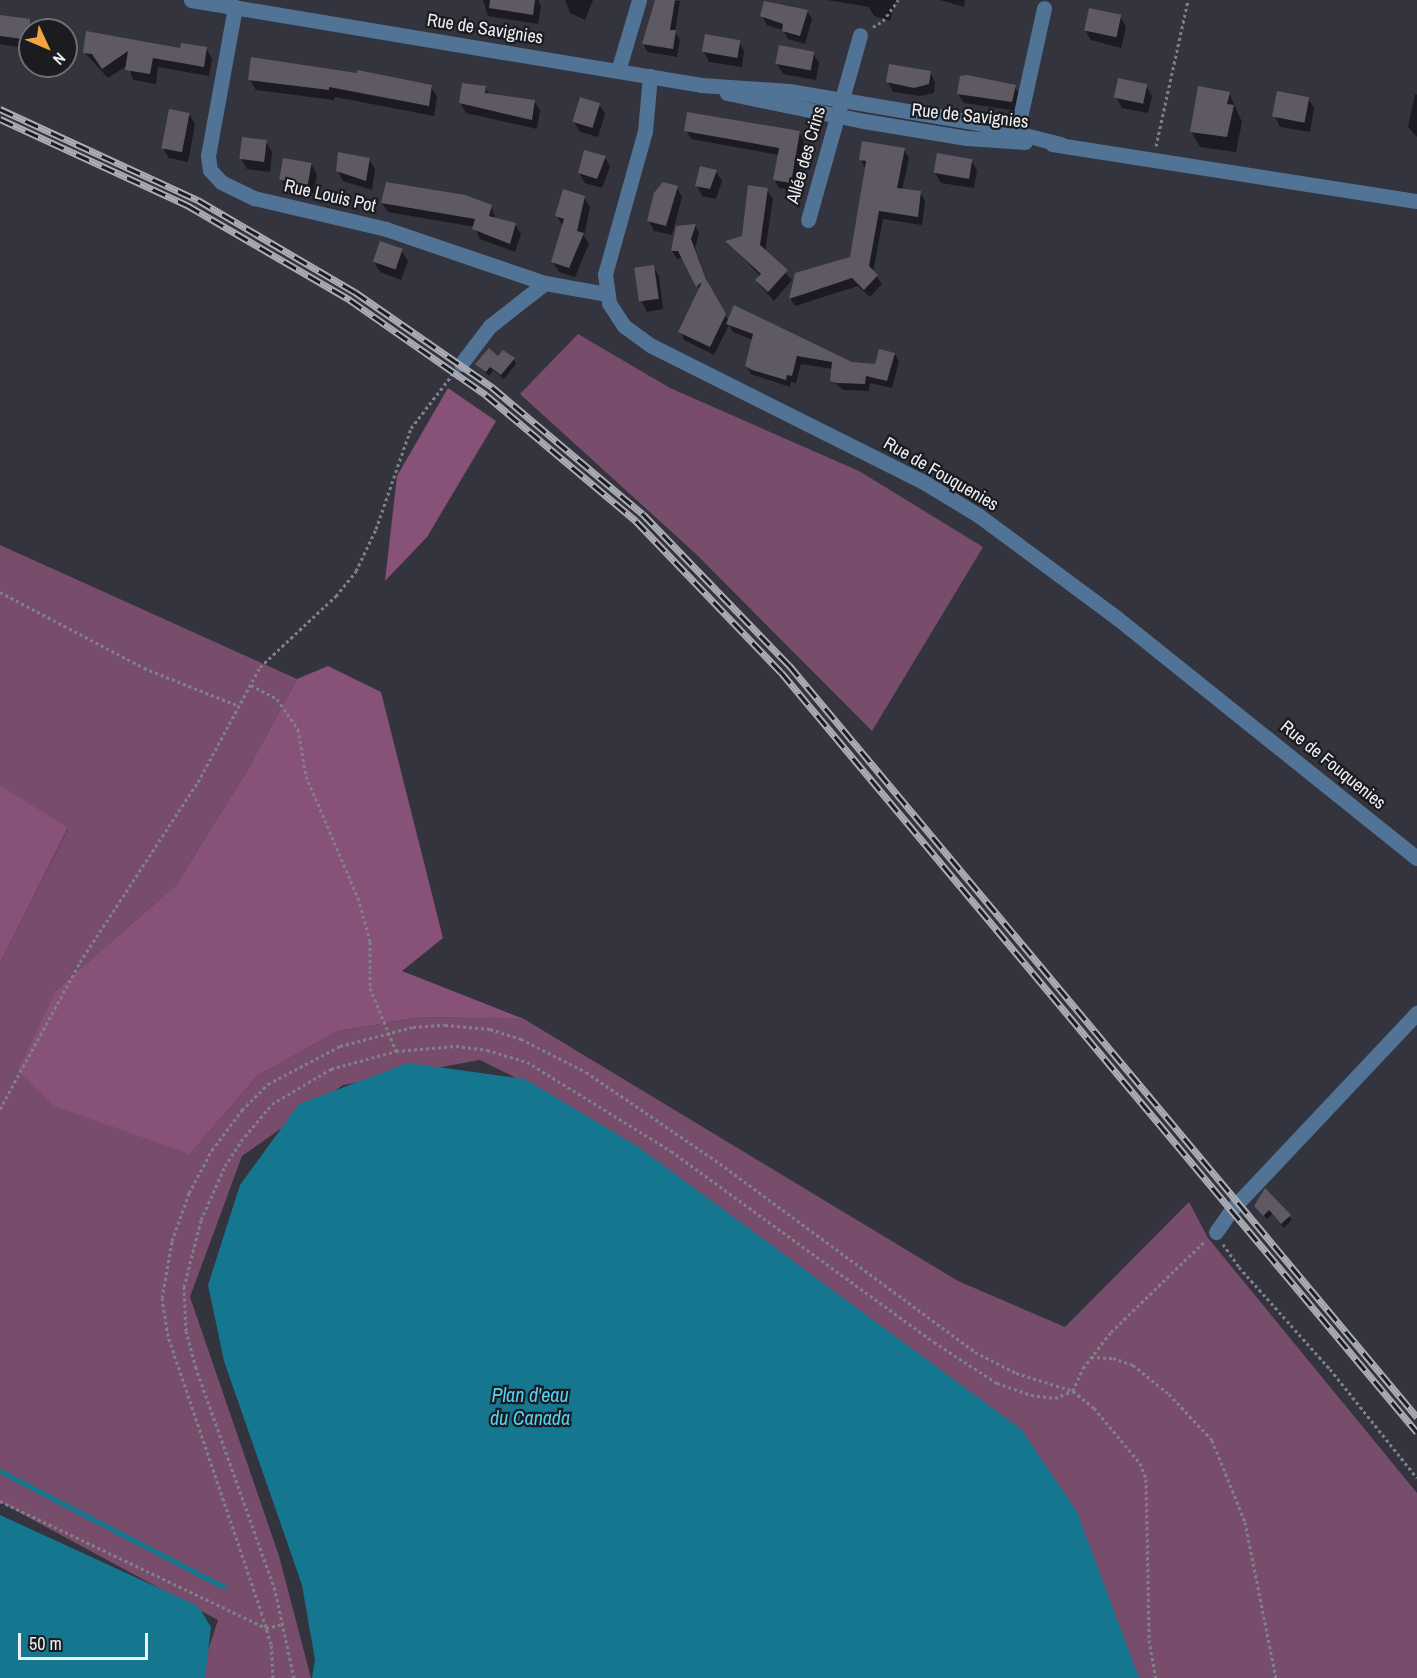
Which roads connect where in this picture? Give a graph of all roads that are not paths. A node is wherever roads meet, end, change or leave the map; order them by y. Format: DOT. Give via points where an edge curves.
graph roads {
  1 [pos="191,0"];
  2 [pos="639,0"];
  3 [pos="235,7"];
  4 [pos="1044,8"];
  5 [pos="860,35"];
  6 [pos="618,71"];
  7 [pos="650,76"];
  8 [pos="701,85"];
  9 [pos="842,100"];
  10 [pos="837,116"];
  11 [pos="1016,137"];
  12 [pos="1417,201"];
  13 [pos="808,220"];
  14 [pos="545,283"];
  15 [pos="606,294"];
  16 [pos="461,364"];
  17 [pos="1417,858"];
  18 [pos="1417,1013"];
  19 [pos="1216,1232"];
  1 -- 3 [label="street, Rue de Savignies"];
  2 -- 6 [label="street"];
  3 -- 6 [label="street, Rue de Savignies"];
  3 -- 14 [label="street, Rue Louis Pot" via="208,156 210,170 221,182 254,198 386,229"];
  4 -- 11 [label="street"];
  5 -- 9 [label="street, Allée des Crins"];
  6 -- 7 [label="street, Rue de Savignies"];
  7 -- 8 [label="street, Rue de Savignies"];
  7 -- 15 [label="street" via="645,131 608,262"];
  8 -- 9 [label="street, Rue de Savignies" via="789,91"];
  8 -- 10 [label="street, Rue de Savignies" via="765,104"];
  9 -- 10 [label="street, Allée des Crins"];
  9 -- 11 [label="street, Rue de Savignies"];
  10 -- 11 [label="street, Rue de Savignies" via="967,138"];
  10 -- 13 [label="street, Allée des Crins"];
  11 -- 12 [label="street, Rue de Savignies"];
  14 -- 15 [label="street, Rue Louis Pot"];
  14 -- 16 [label="street" via="490,326"];
  15 -- 17 [label="street, Rue de Fouquenies" via="617,318 641,340 922,481 985,519 1125,625"];
  18 -- 19 [label="street" via="1232,1209"];
}
